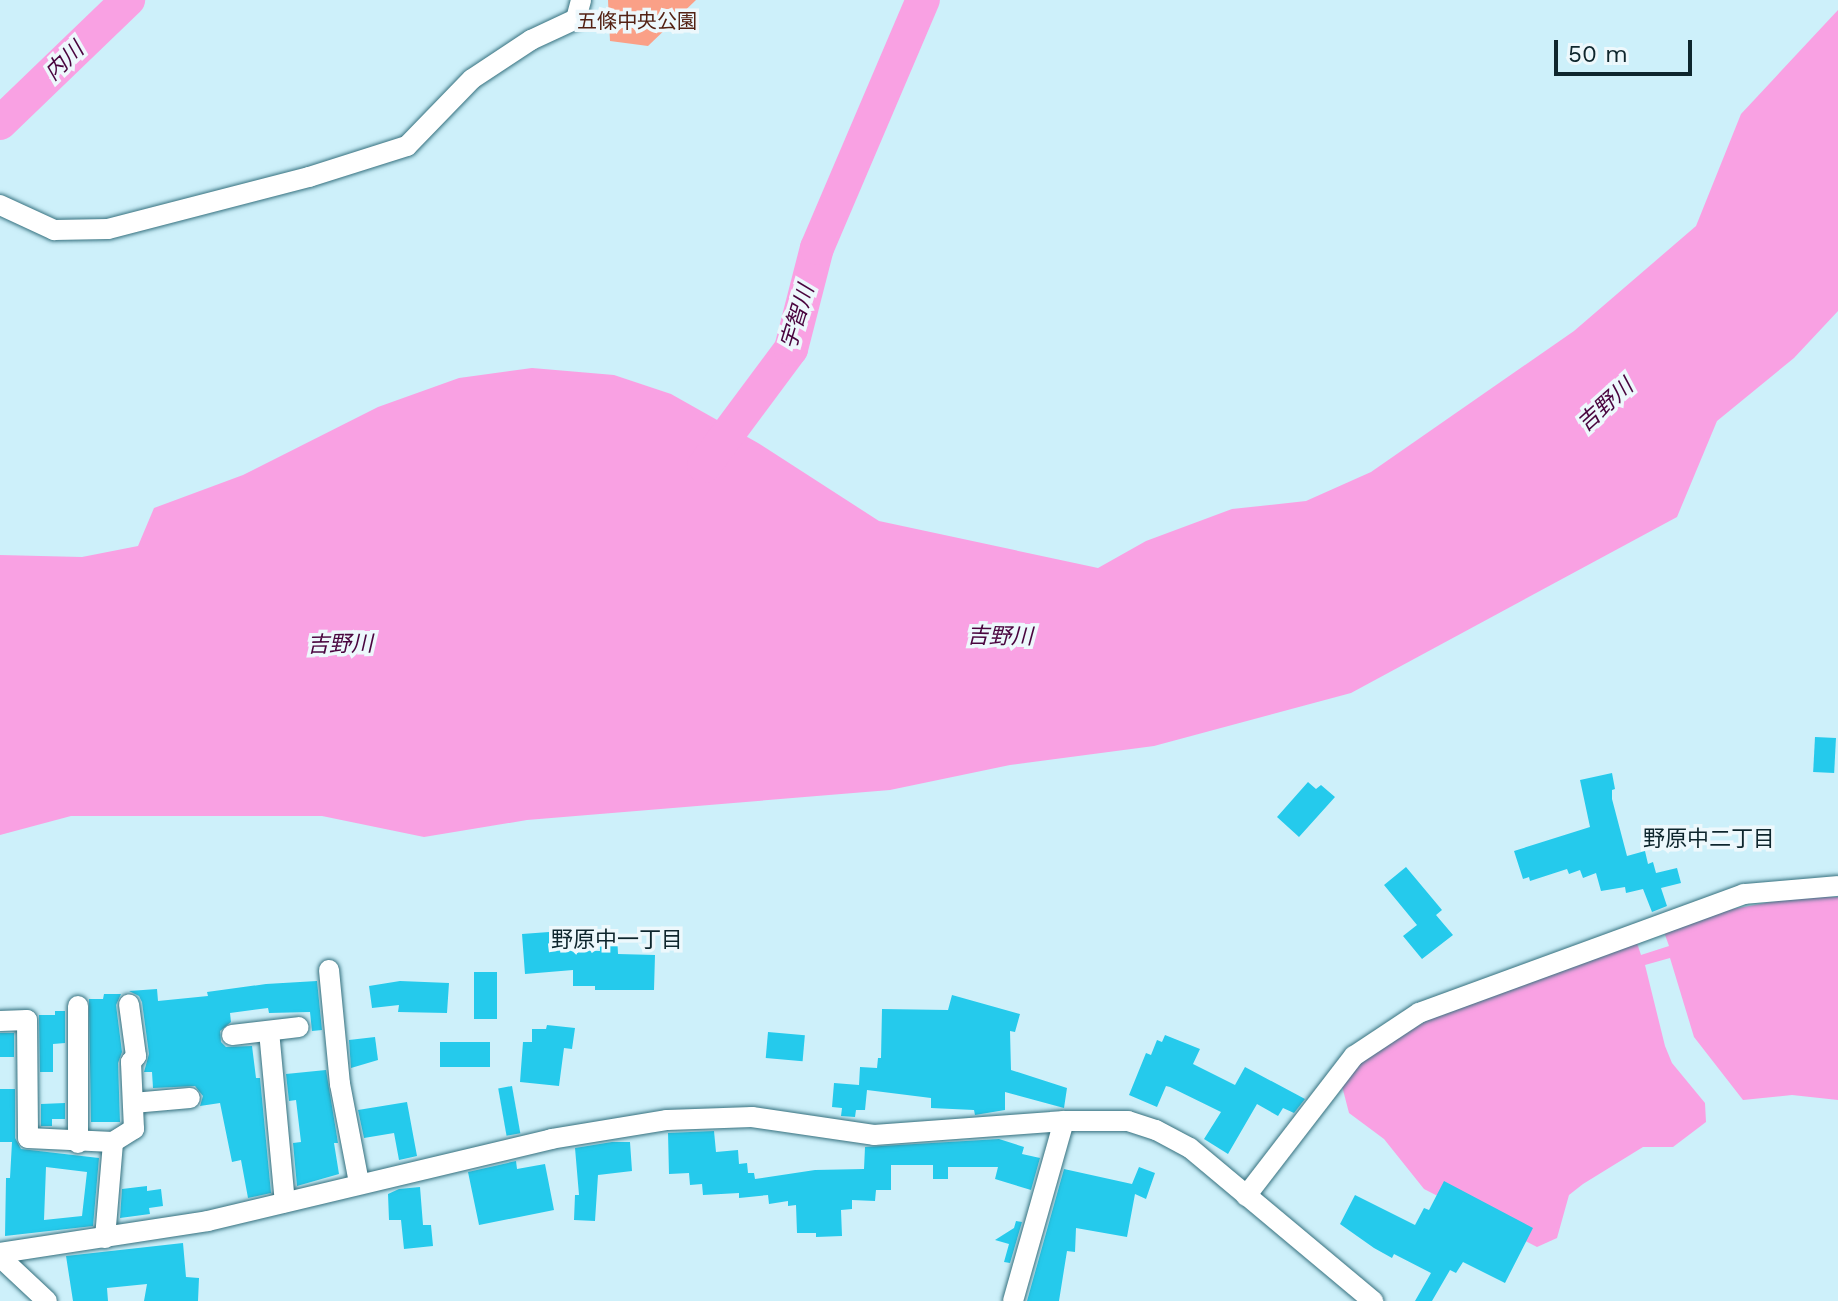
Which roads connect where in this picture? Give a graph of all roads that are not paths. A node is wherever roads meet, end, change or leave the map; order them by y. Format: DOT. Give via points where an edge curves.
graph roads {
  1 [pos="581,0"];
  2 [pos="0,205"];
  3 [pos="1838,886"];
  4 [pos="329,970"];
  5 [pos="129,1004"];
  6 [pos="78,1006"];
  7 [pos="0,1021"];
  8 [pos="299,1027"];
  9 [pos="269,1031"];
  10 [pos="232,1035"];
  11 [pos="190,1098"];
  12 [pos="133,1103"];
  13 [pos="1064,1121"];
  14 [pos="113,1142"];
  15 [pos="78,1143"];
  16 [pos="359,1183"];
  17 [pos="1246,1196"];
  18 [pos="285,1202"];
  19 [pos="105,1238"];
  20 [pos="0,1255"];
  21 [pos="47,1301"];
  22 [pos="1013,1301"];
  23 [pos="1373,1301"];
  1 -- 2 [label="street" via="576,19 531,40 472,79 407,146 108,229 54,230"];
  3 -- 17 [label="street" via="1744,894 1419,1013 1354,1056"];
  4 -- 16 [label="street" via="340,1084"];
  5 -- 12 [label="street" via="136,1056 131,1062"];
  6 -- 15 [label="street"];
  7 -- 15 [label="street" via="27,1020 28,1138"];
  8 -- 9 [label="street"];
  9 -- 10 [label="street"];
  9 -- 18 [label="street"];
  11 -- 12 [label="street"];
  12 -- 14 [label="street" via="134,1129"];
  13 -- 16 [label="street" via="874,1135 752,1117 667,1120 551,1139"];
  13 -- 17 [label="street" via="1128,1121 1156,1130 1190,1148"];
  13 -- 22 [label="street"];
  14 -- 15 [label="street"];
  14 -- 19 [label="street"];
  16 -- 18 [label="street"];
  17 -- 23 [label="street"];
  18 -- 19 [label="street"];
  19 -- 20 [label="street"];
  20 -- 21 [label="street"];
}
